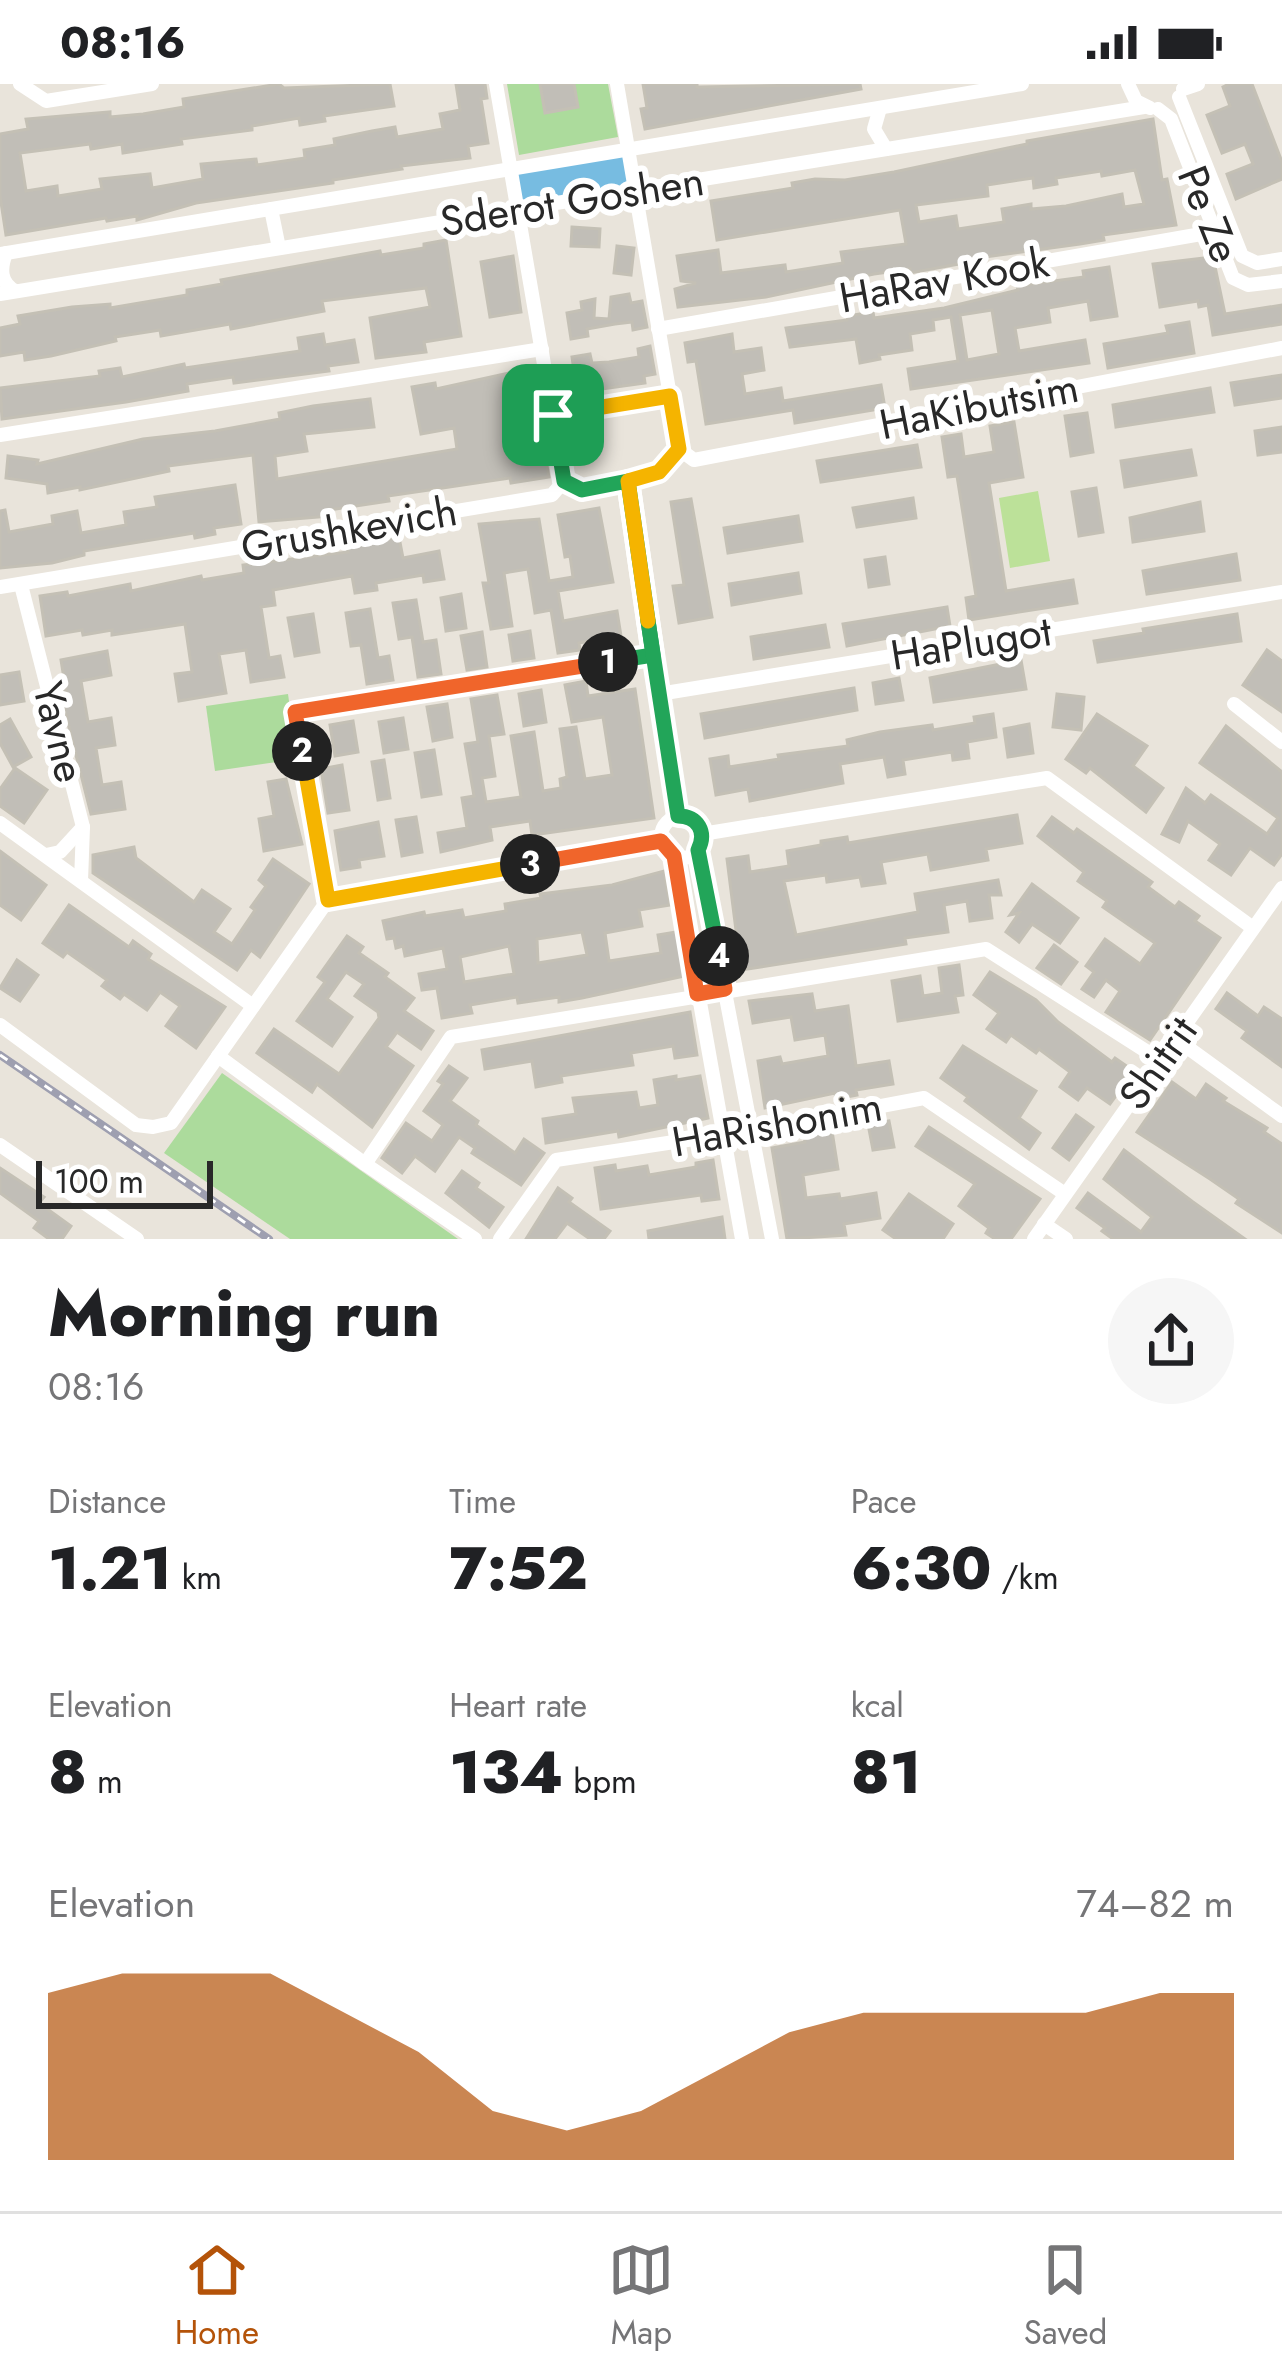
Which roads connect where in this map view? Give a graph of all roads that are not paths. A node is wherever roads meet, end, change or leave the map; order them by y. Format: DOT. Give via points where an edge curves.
graph roads {
  1 [pos="20,84"];
  2 [pos="152,84"];
  3 [pos="496,84"];
  4 [pos="617,84"];
  5 [pos="1022,84"];
  6 [pos="1128,84"];
  7 [pos="1186,88"];
  8 [pos="880,108"];
  9 [pos="1151,108"];
  10 [pos="628,148"];
  11 [pos="886,149"];
  12 [pos="512,167"];
  13 [pos="636,191"];
  14 [pos="271,209"];
  15 [pos="518,210"];
  16 [pos="1222,231"];
  17 [pos="279,248"];
  18 [pos="3,254"];
  19 [pos="1282,259"];
  20 [pos="1282,281"];
  21 [pos="8,293"];
  22 [pos="658,329"];
  23 [pos="1282,348"];
  24 [pos="542,349"];
  25 [pos="670,396"];
  26 [pos="553,415"];
  27 [pos="0,435"];
  28 [pos="679,449"];
  29 [pos="564,481"];
  30 [pos="628,481"];
  31 [pos="21,584"];
  32 [pos="0,587"];
  33 [pos="1282,592"];
  34 [pos="653,655"];
  35 [pos="659,694"];
  36 [pos="1234,704"];
  37 [pos="1282,742"];
  38 [pos="678,816"];
  39 [pos="0,823"];
  40 [pos="83,827"];
  41 [pos="661,841"];
  42 [pos="700,842"];
  43 [pos="46,855"];
  44 [pos="674,856"];
  45 [pos="81,881"];
  46 [pos="1282,888"];
  47 [pos="328,900"];
  48 [pos="1253,928"];
  49 [pos="725,989"];
  50 [pos="697,994"];
  51 [pos="253,1006"];
  52 [pos="0,1025"];
  53 [pos="1176,1039"];
  54 [pos="218,1056"];
  55 [pos="1160,1060"];
  56 [pos="1282,1115"];
  57 [pos="753,1130"];
  58 [pos="723,1135"];
  59 [pos="0,1145"];
  60 [pos="365,1164"];
  61 [pos="1065,1194"];
  62 [pos="1044,1224"];
  63 [pos="137,1239"];
  64 [pos="476,1239"];
  65 [pos="500,1239"];
  66 [pos="742,1239"];
  67 [pos="772,1239"];
  68 [pos="1034,1239"];
  69 [pos="1066,1239"];
  1 -- 2 [label="street" via="46,101"];
  3 -- 12 [label="street"];
  4 -- 10 [label="street"];
  5 -- 8 [label="street, Sderot Goshen"];
  6 -- 9 [label="street, Pe Ze"];
  7 -- 9 [label="street" via="1170,105"];
  7 -- 16 [label="street, Pe Ze"];
  8 -- 10 [label="street, Sderot Goshen"];
  8 -- 11 [label="street" via="874,129"];
  9 -- 11 [label="street, Sderot Goshen"];
  9 -- 16 [label="street, Pe Ze" via="1171,118"];
  10 -- 12 [label="street, Sderot Goshen"];
  10 -- 13 [label="street"];
  11 -- 13 [label="street, Sderot Goshen"];
  12 -- 14 [label="street, Sderot Goshen"];
  12 -- 15 [label="street"];
  13 -- 15 [label="street, Sderot Goshen"];
  13 -- 22 [label="street"];
  14 -- 17 [label="street"];
  14 -- 18 [label="street, Sderot Goshen"];
  15 -- 17 [label="street, Sderot Goshen"];
  15 -- 24 [label="street"];
  16 -- 19 [label="street, Pe Ze" via="1246,260"];
  16 -- 20 [label="street, Pe Ze" via="1233,278 1248,285"];
  16 -- 22 [label="street, HaRav Kook"];
  17 -- 21 [label="street, Sderot Goshen"];
  18 -- 21 [label="street"];
  22 -- 25 [label="street"];
  23 -- 28 [label="street, HaKibutsim" via="694,460"];
  24 -- 26 [label="street"];
  24 -- 27 [label="street"];
  25 -- 26 [label="street"];
  25 -- 28 [label="street"];
  26 -- 29 [label="street"];
  28 -- 30 [label="street, Grushkevich" via="659,472"];
  29 -- 30 [label="street, Grushkevich" via="582,490"];
  29 -- 31 [label="street, Grushkevich" via="552,495"];
  30 -- 34 [label="street"];
  31 -- 32 [label="street, Grushkevich"];
  31 -- 40 [label="street, Yavne"];
  33 -- 35 [label="street, HaPlugot"];
  34 -- 35 [label="street"];
  34 -- 47 [label="street" via="295,712"];
  35 -- 38 [label="street"];
  36 -- 37 [label="street"];
  38 -- 41 [label="street"];
  38 -- 42 [label="street" via="691,818"];
  39 -- 43 [label="street"];
  40 -- 43 [label="street" via="60,852"];
  40 -- 45 [label="street, Yavne"];
  41 -- 44 [label="street"];
  41 -- 47 [label="street"];
  42 -- 44 [label="street" via="687,857"];
  42 -- 48 [label="street" via="1047,778"];
  42 -- 49 [label="street"];
  43 -- 45 [label="street"];
  44 -- 50 [label="street"];
  45 -- 51 [label="street"];
  46 -- 48 [label="street, Shitrit"];
  47 -- 51 [label="street"];
  48 -- 53 [label="street, Shitrit"];
  49 -- 50 [label="street"];
  49 -- 55 [label="street" via="986,949"];
  49 -- 57 [label="street"];
  50 -- 58 [label="street"];
  50 -- 60 [label="street" via="451,1037"];
  51 -- 54 [label="street"];
  52 -- 54 [label="street" via="136,1125 171,1123"];
  53 -- 55 [label="street, Shitrit"];
  53 -- 56 [label="street"];
  54 -- 60 [label="street"];
  55 -- 61 [label="street, Shitrit"];
  57 -- 58 [label="street, HaRishonim"];
  57 -- 61 [label="street, HaRishonim" via="924,1098"];
  57 -- 67 [label="street"];
  58 -- 65 [label="street, HaRishonim" via="556,1160"];
  58 -- 66 [label="street"];
  59 -- 63 [label="street"];
  60 -- 64 [label="street"];
  61 -- 62 [label="street, Shitrit"];
  62 -- 68 [label="street, Shitrit"];
  62 -- 69 [label="street"];
}
